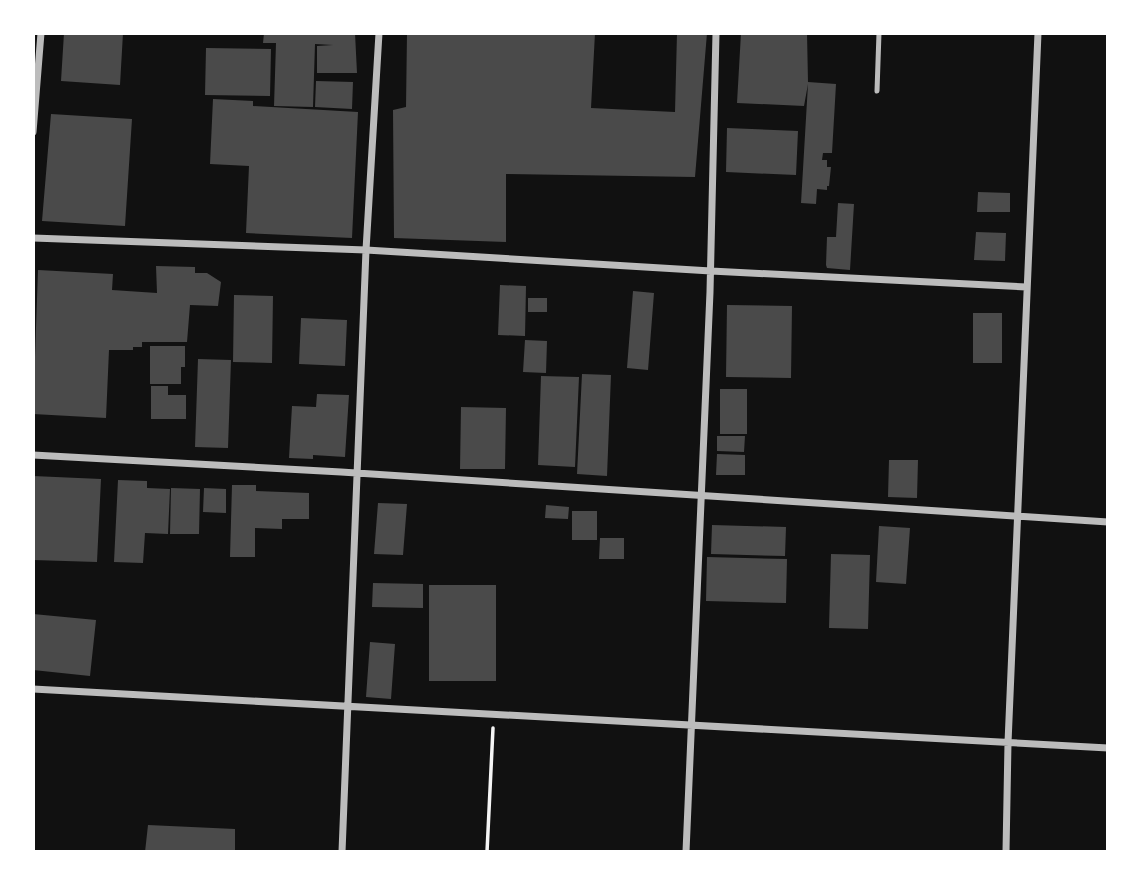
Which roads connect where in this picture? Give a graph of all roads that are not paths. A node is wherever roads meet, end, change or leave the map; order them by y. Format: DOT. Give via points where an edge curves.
graph roads {
  1 [pos="41,33"];
  2 [pos="379,33"];
  3 [pos="716,33"];
  4 [pos="880,33"];
  5 [pos="1038,33"];
  6 [pos="877,92"];
  7 [pos="33,132"];
  8 [pos="33,237"];
  9 [pos="366,250"];
  10 [pos="711,271"];
  11 [pos="1026,287"];
  12 [pos="33,455"];
  13 [pos="357,473"];
  14 [pos="701,496"];
  15 [pos="1017,516"];
  16 [pos="1108,522"];
  17 [pos="33,689"];
  18 [pos="348,706"];
  19 [pos="691,727"];
  20 [pos="1008,743"];
  21 [pos="1108,748"];
  22 [pos="342,852"];
  23 [pos="686,852"];
  24 [pos="1006,852"];
  1 -- 7 [label="street"];
  2 -- 9 [label="street"];
  3 -- 10 [label="street"];
  4 -- 6 [label="lane"];
  5 -- 11 [label="street"];
  8 -- 9 [label="street"];
  9 -- 10 [label="street"];
  9 -- 13 [label="street"];
  10 -- 11 [label="street"];
  10 -- 14 [label="street"];
  11 -- 15 [label="street"];
  12 -- 13 [label="street"];
  13 -- 14 [label="street"];
  13 -- 18 [label="street"];
  14 -- 15 [label="street"];
  14 -- 19 [label="street"];
  15 -- 16 [label="street"];
  15 -- 20 [label="street"];
  17 -- 18 [label="street"];
  18 -- 19 [label="street"];
  18 -- 22 [label="street"];
  19 -- 20 [label="street"];
  19 -- 23 [label="street"];
  20 -- 21 [label="street"];
  20 -- 24 [label="street"];
}
